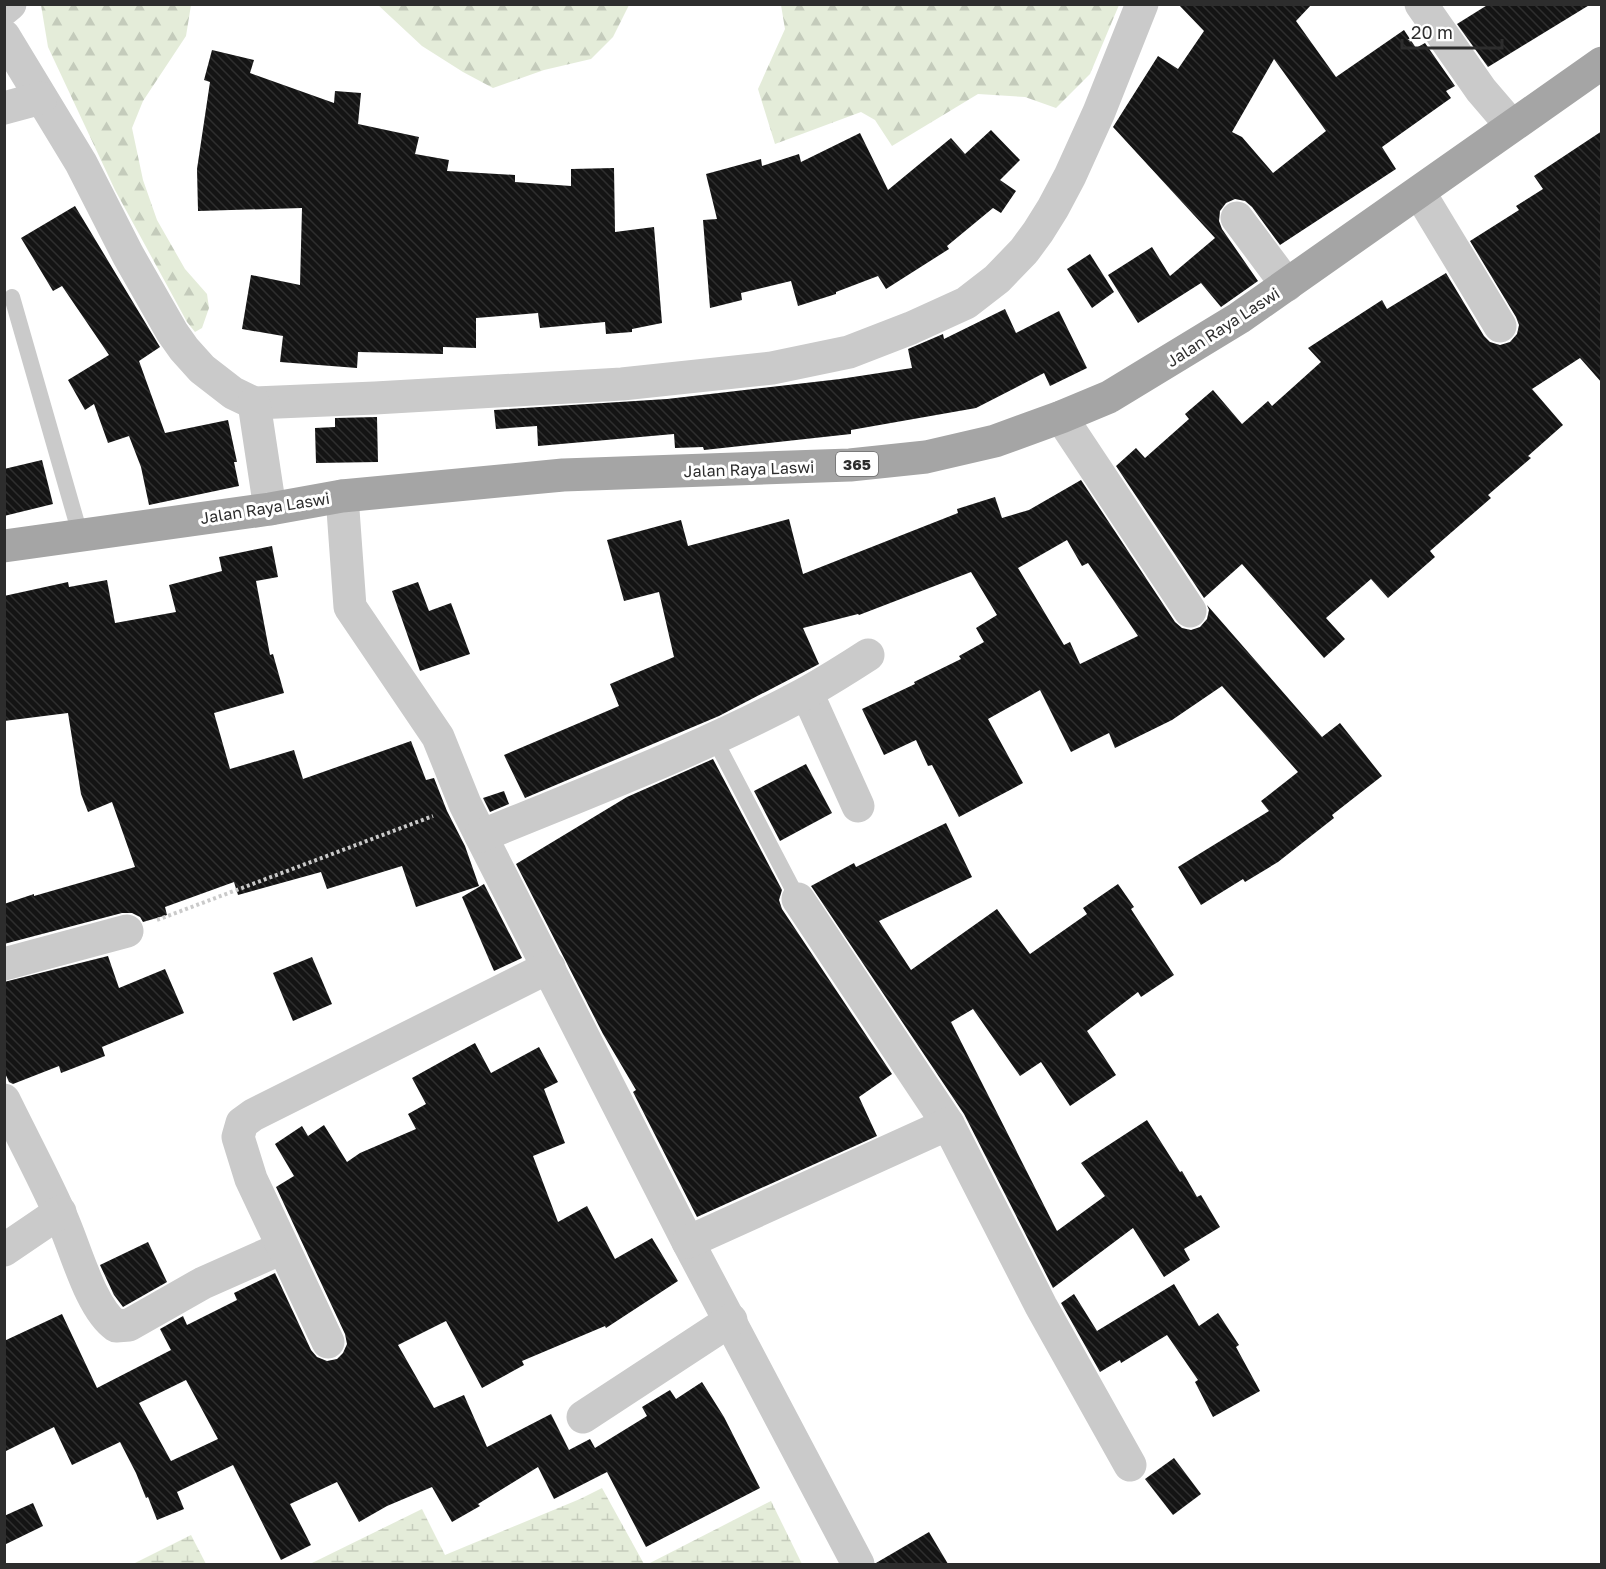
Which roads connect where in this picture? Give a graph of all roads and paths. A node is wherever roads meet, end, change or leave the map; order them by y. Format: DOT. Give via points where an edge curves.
graph roads {
  1 [pos="10,4"];
  2 [pos="1142,4"];
  3 [pos="1421,4"];
  4 [pos="4,9"];
  5 [pos="4,36"];
  6 [pos="1602,63"];
  7 [pos="41,98"];
  8 [pos="4,108"];
  9 [pos="1511,125"];
  10 [pos="1419,192"];
  11 [pos="1237,218"];
  12 [pos="1287,285"];
  13 [pos="12,297"];
  14 [pos="1500,326"];
  15 [pos="254,403"];
  16 [pos="1061,417"];
  17 [pos="342,496"];
  18 [pos="270,509"];
  19 [pos="80,534"];
  20 [pos="4,546"];
  21 [pos="1190,611"];
  22 [pos="868,655"];
  23 [pos="807,693"];
  24 [pos="714,738"];
  25 [pos="465,804"];
  26 [pos="858,806"];
  27 [pos="481,836"];
  28 [pos="798,899"];
  29 [pos="127,931"];
  30 [pos="4,964"];
  31 [pos="549,967"];
  32 [pos="4,1100"];
  33 [pos="948,1124"];
  34 [pos="60,1212"];
  35 [pos="688,1242"];
  36 [pos="282,1248"];
  37 [pos="4,1250"];
  38 [pos="730,1320"];
  39 [pos="328,1342"];
  40 [pos="583,1417"];
  41 [pos="1130,1465"];
  42 [pos="858,1564"];
  1 -- 4 [label="street"];
  2 -- 15 [label="street" via="1094,122 1038,232 997,279 966,303 911,328 849,352 760,369 622,384"];
  3 -- 9 [label="street" via="1481,90"];
  5 -- 7 [label="street"];
  6 -- 9 [label="main road, Jalan Raya Laswi / 365"];
  7 -- 8 [label="street"];
  7 -- 15 [label="street" via="183,349 233,393"];
  9 -- 10 [label="main road, Jalan Raya Laswi / 365"];
  10 -- 12 [label="main road, Jalan Raya Laswi / 365"];
  10 -- 14 [label="street"];
  11 -- 12 [label="street"];
  12 -- 16 [label="main road, Jalan Raya Laswi / 365" via="1157,369 1109,397"];
  13 -- 19 [label="lane"];
  15 -- 18 [label="street"];
  16 -- 17 [label="main road, Jalan Raya Laswi / 365" via="995,441 926,457 850,465 562,475"];
  16 -- 21 [label="street"];
  17 -- 18 [label="main road, Jalan Raya Laswi / 365"];
  17 -- 25 [label="street" via="350,607 438,737"];
  18 -- 19 [label="main road, Jalan Raya Laswi / 365"];
  19 -- 20 [label="main road, Jalan Raya Laswi / 365"];
  22 -- 23 [label="street"];
  23 -- 24 [label="street"];
  23 -- 26 [label="street"];
  24 -- 27 [label="street"];
  24 -- 28 [label="lane"];
  25 -- 27 [label="street"];
  25 -- 29 [label="path"];
  27 -- 31 [label="street"];
  28 -- 33 [label="street"];
  29 -- 30 [label="street"];
  31 -- 35 [label="street"];
  31 -- 36 [label="street" via="242,1123 238,1137 251,1179"];
  32 -- 34 [label="street"];
  33 -- 35 [label="street"];
  33 -- 41 [label="street" via="1041,1306"];
  34 -- 36 [label="street" via="95,1301 109,1321 120,1327"];
  34 -- 37 [label="street"];
  35 -- 38 [label="street"];
  36 -- 39 [label="street"];
  38 -- 40 [label="street"];
  38 -- 42 [label="street"];
}
